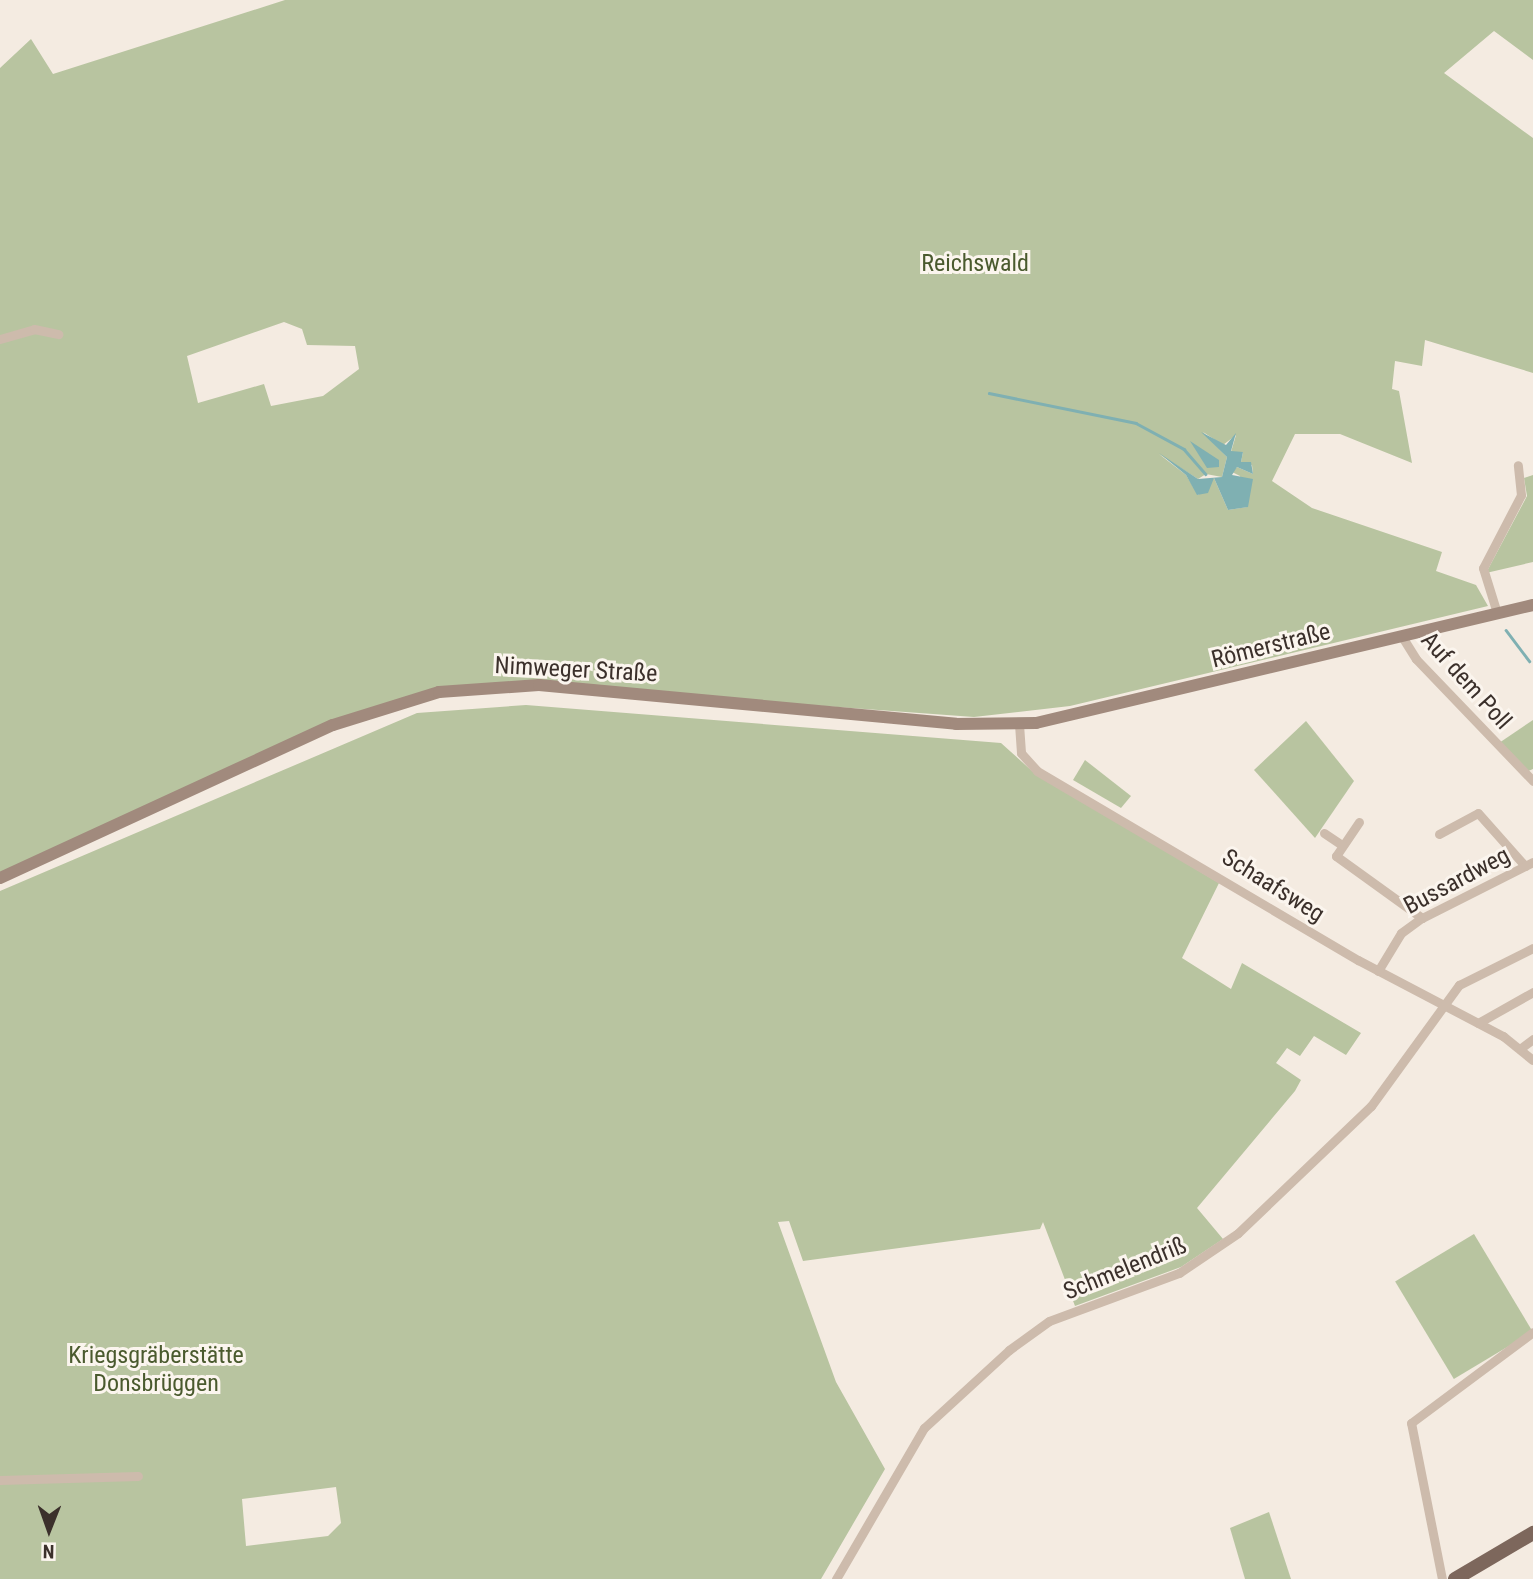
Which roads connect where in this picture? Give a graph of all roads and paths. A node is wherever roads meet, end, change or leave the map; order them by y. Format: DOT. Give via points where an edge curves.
graph roads {
  1 [pos="58,334"];
  2 [pos="0,340"];
  3 [pos="1518,465"];
  4 [pos="1533,605"];
  5 [pos="1497,613"];
  6 [pos="1401,635"];
  7 [pos="1019,724"];
  8 [pos="1533,780"];
  9 [pos="1359,822"];
  10 [pos="1324,833"];
  11 [pos="1439,834"];
  12 [pos="1342,845"];
  13 [pos="1529,864"];
  14 [pos="0,878"];
  15 [pos="1422,918"];
  16 [pos="1533,948"];
  17 [pos="1378,971"];
  18 [pos="1533,992"];
  19 [pos="1444,1004"];
  20 [pos="1478,1023"];
  21 [pos="1533,1039"];
  22 [pos="1521,1048"];
  23 [pos="1533,1060"];
  24 [pos="1533,1332"];
  25 [pos="138,1476"];
  26 [pos="0,1480"];
  27 [pos="1533,1533"];
  28 [pos="836,1579"];
  29 [pos="1442,1579"];
  30 [pos="1455,1579"];
  1 -- 2 [label="street" via="34,329"];
  3 -- 5 [label="street" via="1521,495 1483,568"];
  4 -- 5 [label="main road, Römerstraße"];
  5 -- 6 [label="main road, Römerstraße"];
  6 -- 7 [label="main road, Römerstraße" via="1098,713"];
  6 -- 8 [label="street, Auf dem Poll" via="1416,659"];
  7 -- 14 [label="main road, Nimweger Straße" via="956,724 539,685 439,692 333,724"];
  7 -- 17 [label="street, Schaafsweg" via="1021,753 1037,771"];
  9 -- 12 [label="street"];
  10 -- 12 [label="street"];
  11 -- 13 [label="street" via="1478,813"];
  12 -- 15 [label="street" via="1336,856"];
  13 -- 15 [label="street, Bussardweg"];
  15 -- 17 [label="street, Bussardweg" via="1402,933"];
  16 -- 19 [label="street, Schmelendriß" via="1469,977"];
  17 -- 19 [label="street, Schaafsweg"];
  18 -- 20 [label="street"];
  19 -- 20 [label="street, Schaafsweg"];
  19 -- 28 [label="street, Schmelendriß" via="1371,1106 1258,1217 1179,1273 1030,1332 924,1428"];
  20 -- 22 [label="street, Schaafsweg"];
  21 -- 22 [label="street"];
  22 -- 23 [label="street, Schaafsweg"];
  24 -- 29 [label="street" via="1411,1423"];
  25 -- 26 [label="street"];
  27 -- 30 [label="main road"];
}
